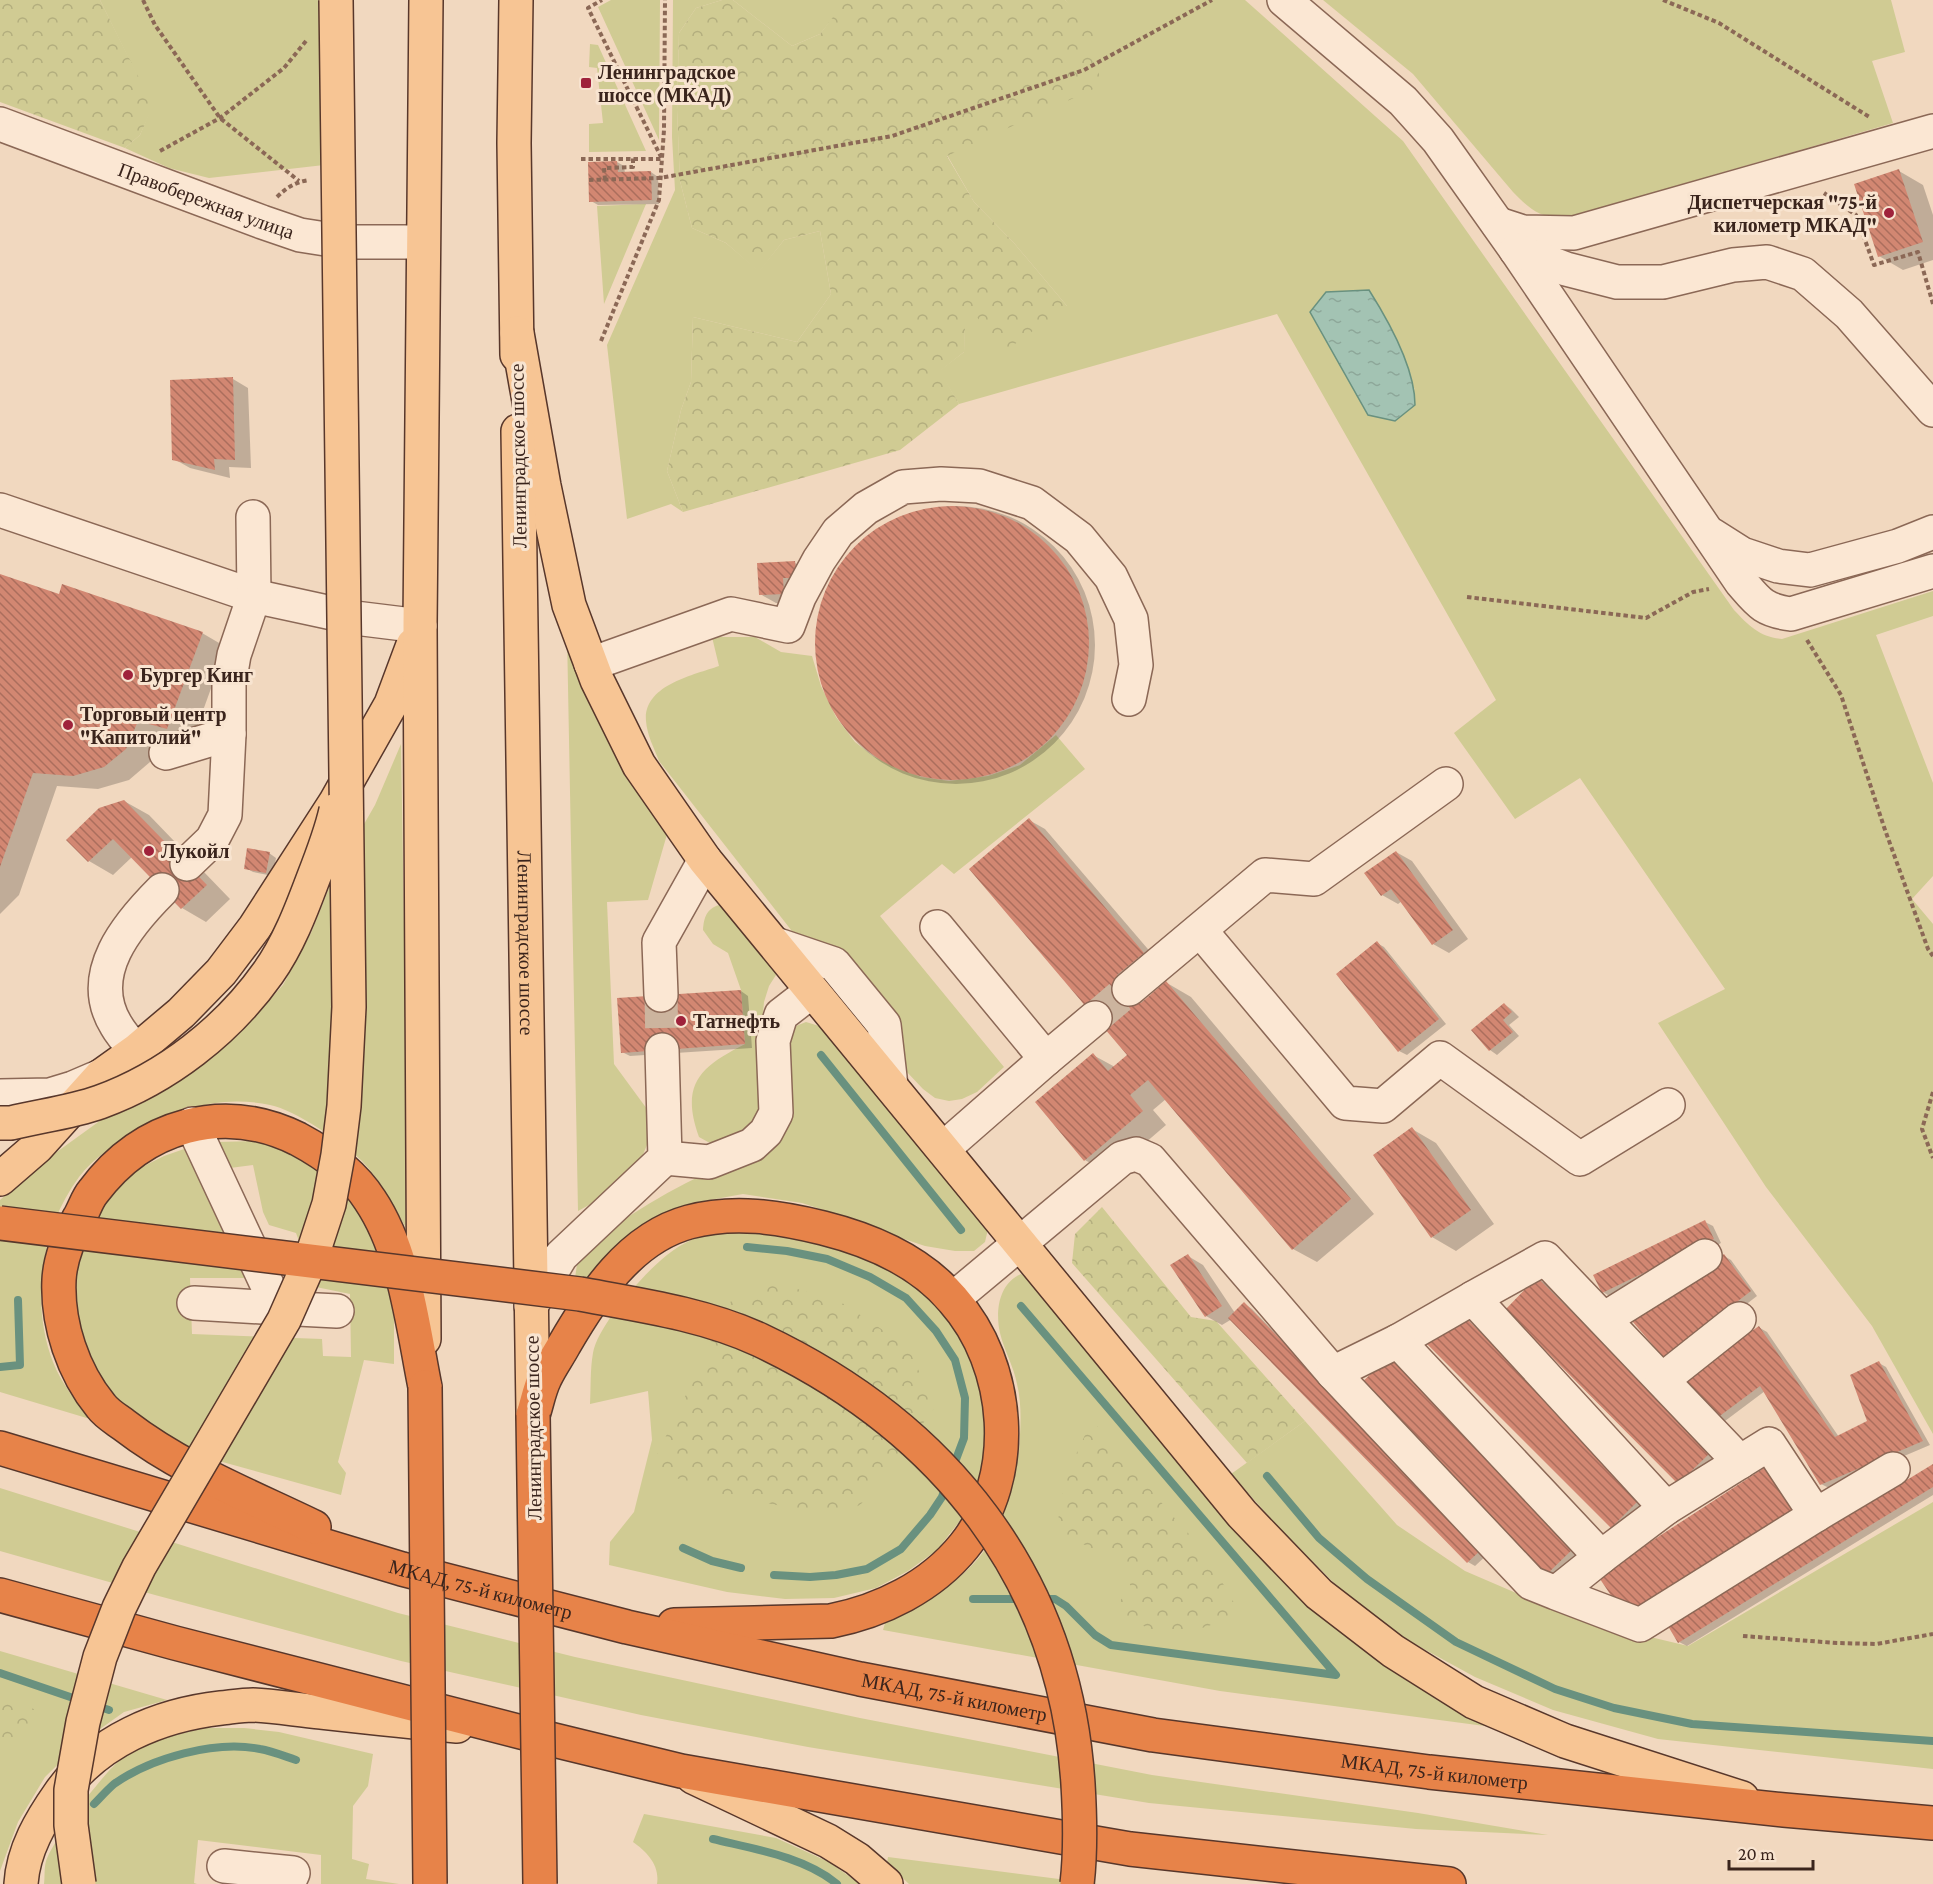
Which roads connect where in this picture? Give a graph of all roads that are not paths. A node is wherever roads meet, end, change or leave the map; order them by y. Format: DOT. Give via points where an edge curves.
graph roads {
  1 [pos="336,0"];
  2 [pos="426,0"];
  3 [pos="516,0"];
  4 [pos="1284,0"];
  5 [pos="0,124"];
  6 [pos="1927,133"];
  7 [pos="1507,237"];
  8 [pos="422,242"];
  9 [pos="517,333"];
  10 [pos="1933,410"];
  11 [pos="0,510"];
  12 [pos="253,518"];
  13 [pos="1933,532"];
  14 [pos="1708,533"];
  15 [pos="1933,571"];
  16 [pos="254,596"];
  17 [pos="420,627"];
  18 [pos="591,664"];
  19 [pos="1129,699"];
  20 [pos="229,734"];
  21 [pos="166,753"];
  22 [pos="345,770"];
  23 [pos="1446,784"];
  24 [pos="705,860"];
  25 [pos="187,864"];
  26 [pos="162,890"];
  27 [pos="938,927"];
  28 [pos="1200,930"];
  29 [pos="775,944"];
  30 [pos="1129,989"];
  31 [pos="812,991"];
  32 [pos="660,995"];
  33 [pos="1095,1018"];
  34 [pos="662,1050"];
  35 [pos="136,1051"];
  36 [pos="1046,1059"];
  37 [pos="101,1076"];
  38 [pos="891,1086"];
  39 [pos="0,1096"];
  40 [pos="1668,1105"];
  41 [pos="0,1123"];
  42 [pos="192,1124"];
  43 [pos="943,1149"];
  44 [pos="665,1158"];
  45 [pos="0,1179"];
  46 [pos="0,1223"];
  47 [pos="1020,1243"];
  48 [pos="1705,1256"];
  49 [pos="1473,1298"];
  50 [pos="953,1299"];
  51 [pos="194,1303"];
  52 [pos="531,1306"];
  53 [pos="278,1308"];
  54 [pos="337,1311"];
  55 [pos="1604,1319"];
  56 [pos="1739,1319"];
  57 [pos="1398,1341"];
  58 [pos="1333,1373"];
  59 [pos="1662,1380"];
  60 [pos="425,1387"];
  61 [pos="533,1415"];
  62 [pos="0,1448"];
  63 [pos="1740,1462"];
  64 [pos="1893,1469"];
  65 [pos="1666,1509"];
  66 [pos="1816,1515"];
  67 [pos="1600,1557"];
  68 [pos="402,1569"];
  69 [pos="1556,1593"];
  70 [pos="0,1595"];
  71 [pos="627,1627"];
  72 [pos="525,1733"];
  73 [pos="681,1772"];
  74 [pos="1784,1810"];
  75 [pos="1933,1823"];
  76 [pos="224,1866"];
  77 [pos="21,1884"];
  78 [pos="79,1884"];
  79 [pos="288,1884"];
  80 [pos="429,1884"];
  81 [pos="540,1884"];
  82 [pos="886,1884"];
  83 [pos="1077,1884"];
  84 [pos="1449,1884"];
  1 -- 22 [label="main road, bridge"];
  2 -- 8 [label="main road"];
  3 -- 9 [label="main road, Ленинградское шоссе"];
  4 -- 7 [label="street" via="1403,101 1438,140"];
  5 -- 8 [label="street, Правобережная улица" via="300,235 345,242"];
  6 -- 7 [label="street" via="1574,233 1523,232"];
  7 -- 10 [label="street" via="1566,269 1617,282 1664,282 1767,262 1803,274 1849,314"];
  7 -- 14 [label="street"];
  8 -- 17 [label="main road"];
  9 -- 18 [label="main road" via="569,605"];
  9 -- 52 [label="main road, Ленинградское шоссе"];
  11 -- 16 [label="street"];
  12 -- 16 [label="street"];
  13 -- 14 [label="street" via="1810,570 1778,566 1742,554"];
  14 -- 15 [label="street" via="1741,582 1771,611 1791,614"];
  16 -- 17 [label="street" via="355,618"];
  16 -- 20 [label="street" via="234,655"];
  17 -- 35 [label="main road" via="391,704 335,803 267,910 221,972"];
  17 -- 60 [label="main road"];
  18 -- 19 [label="street" via="731,614 788,626 819,560 838,532 866,508 903,487 979,486 1032,503 1079,538 1111,577 1131,619 1136,665"];
  18 -- 24 [label="main road" via="639,765"];
  20 -- 21 [label="street"];
  20 -- 25 [label="street" via="225,815 212,840"];
  22 -- 41 [label="main road, bridge" via="333,822 294,925 268,973 227,1020 170,1067 133,1088 98,1103"];
  22 -- 78 [label="main road, bridge" via="348,1007 344,1106 329,1204 311,1259 284,1320 139,1567 100,1657 71,1790 71,1826"];
  23 -- 28 [label="street" via="1314,879 1265,875"];
  24 -- 29 [label="main road"];
  24 -- 32 [label="street" via="659,942"];
  26 -- 35 [label="street" via="121,937 106,979 114,1023"];
  27 -- 36 [label="street"];
  28 -- 30 [label="street"];
  28 -- 40 [label="street" via="1345,1103 1383,1106 1440,1058 1580,1159"];
  29 -- 31 [label="main road"];
  29 -- 38 [label="street" via="834,964 884,1025"];
  31 -- 38 [label="main road"];
  31 -- 44 [label="street" via="782,1015 773,1041 776,1113 766,1132 752,1145 709,1162"];
  33 -- 36 [label="street"];
  34 -- 44 [label="street"];
  35 -- 37 [label="main road"];
  36 -- 43 [label="street"];
  37 -- 39 [label="street" via="50,1095"];
  37 -- 45 [label="main road" via="37,1147"];
  38 -- 43 [label="main road"];
  42 -- 53 [label="street"];
  42 -- 60 [label="highway" via="242,1121 278,1129 314,1147 346,1171 370,1200 397,1257"];
  42 -- 68 [label="highway" via="157,1137 121,1162 92,1192 69,1238 59,1279 63,1327 78,1372 102,1408 167,1454"];
  43 -- 47 [label="main road"];
  44 -- 52 [label="street" via="561,1256"];
  46 -- 83 [label="highway, bridge" via="580,1294 654,1307 758,1339 845,1387 915,1442 951,1478 1009,1555 1031,1597 1066,1693 1076,1754 1080,1816"];
  47 -- 50 [label="street"];
  47 -- 58 [label="street" via="1122,1158 1136,1155 1150,1160"];
  47 -- 74 [label="main road" via="1242,1514 1319,1594 1392,1651 1474,1702 1565,1741"];
  48 -- 55 [label="street"];
  49 -- 55 [label="street" via="1545,1258"];
  49 -- 57 [label="street"];
  49 -- 65 [label="street"];
  50 -- 61 [label="highway" via="905,1261 849,1235 778,1218 744,1215 688,1222 645,1244 606,1282 544,1378"];
  50 -- 71 [label="highway" via="984,1346 994,1375 1001,1440 996,1480 988,1504 976,1530 948,1563 906,1594 831,1621"];
  51 -- 53 [label="street"];
  52 -- 61 [label="main road, Ленинградское шоссе"];
  53 -- 54 [label="street"];
  55 -- 59 [label="street"];
  56 -- 59 [label="street"];
  57 -- 58 [label="street"];
  57 -- 67 [label="street"];
  58 -- 69 [label="street" via="1531,1583"];
  59 -- 63 [label="street"];
  60 -- 80 [label="highway, bridge"];
  61 -- 81 [label="highway, Ленинградское шоссе, bridge"];
  62 -- 68 [label="highway, МКАД, 75-й километр"];
  63 -- 65 [label="street"];
  63 -- 66 [label="street" via="1769,1444"];
  64 -- 66 [label="street"];
  65 -- 67 [label="street"];
  66 -- 69 [label="street" via="1640,1625"];
  67 -- 69 [label="street"];
  68 -- 71 [label="highway, МКАД, 75-й километр"];
  70 -- 72 [label="highway"];
  71 -- 74 [label="highway, МКАД, 75-й километр" via="860,1679 1153,1735 1429,1773"];
  72 -- 73 [label="highway"];
  72 -- 77 [label="main road" via="251,1705 193,1711 169,1718 141,1728 86,1762 44,1815 29,1846"];
  73 -- 82 [label="main road" via="828,1841"];
  73 -- 84 [label="highway" via="1130,1849"];
  74 -- 75 [label="highway, МКАД, 75-й километр"];
  76 -- 79 [label="street" via="293,1873"];
}
